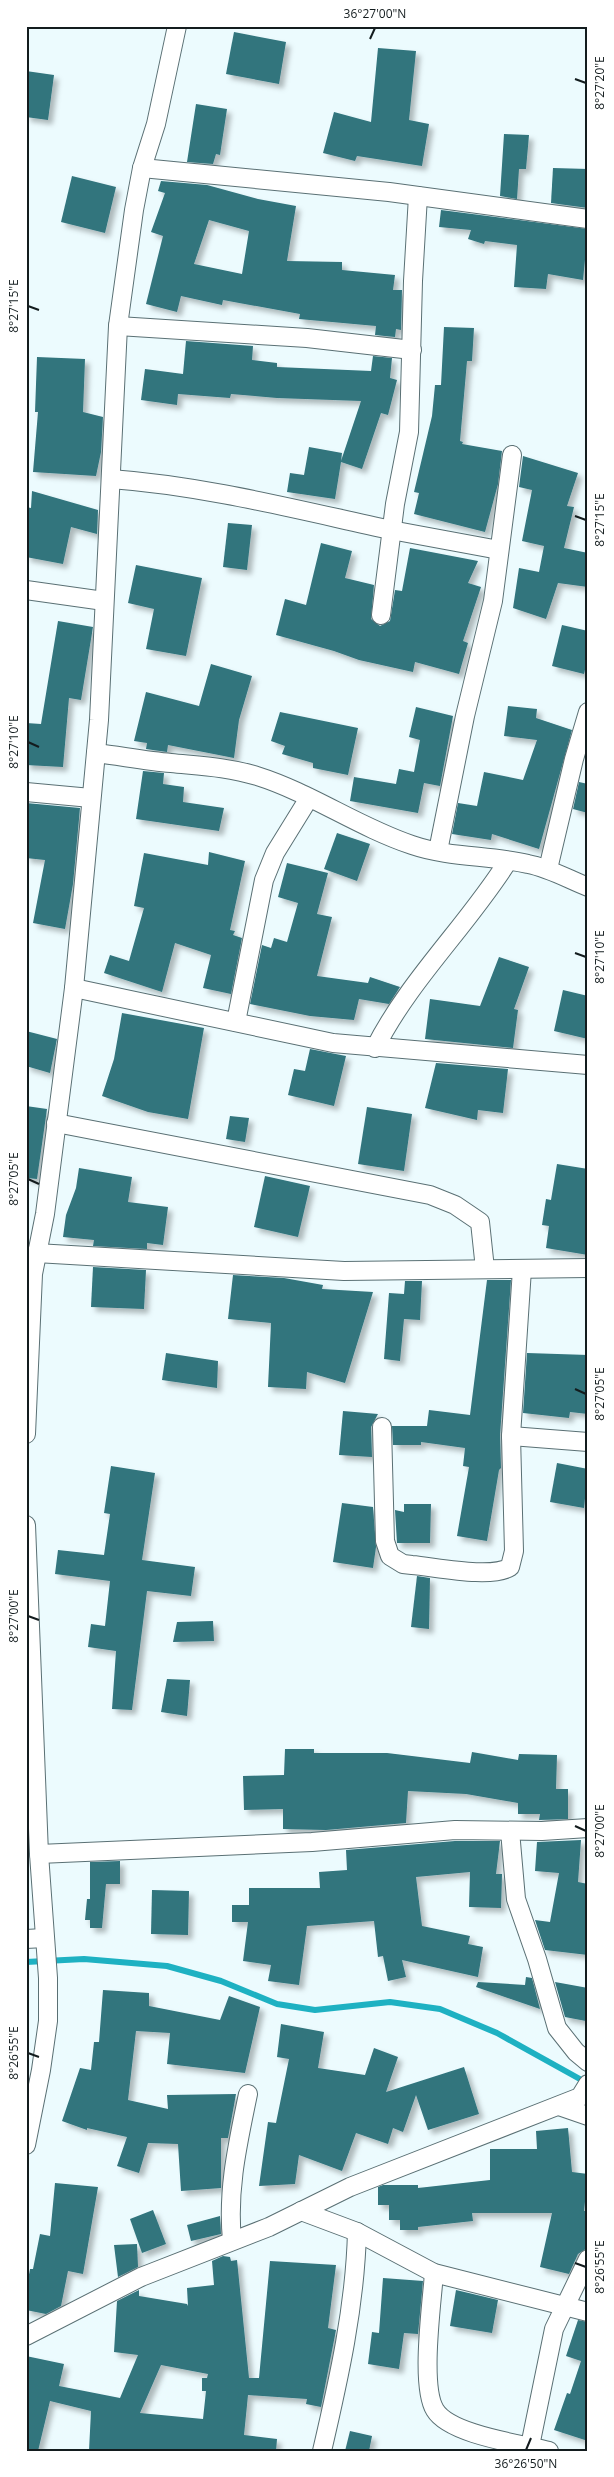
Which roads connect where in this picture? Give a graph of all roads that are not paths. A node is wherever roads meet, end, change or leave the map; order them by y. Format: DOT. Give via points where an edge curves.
graph roads {
  1 [pos="177,26"];
  2 [pos="142,168"];
  3 [pos="418,196"];
  4 [pos="588,220"];
  5 [pos="118,326"];
  6 [pos="412,350"];
  7 [pos="512,455"];
  8 [pos="111,479"];
  9 [pos="392,530"];
  10 [pos="499,550"];
  11 [pos="26,590"];
  12 [pos="104,601"];
  13 [pos="381,614"];
  14 [pos="588,712"];
  15 [pos="96,752"];
  16 [pos="26,792"];
  17 [pos="91,798"];
  18 [pos="309,798"];
  19 [pos="438,851"];
  20 [pos="508,861"];
  21 [pos="548,869"];
  22 [pos="588,887"];
  23 [pos="74,988"];
  24 [pos="236,1022"];
  25 [pos="375,1048"];
  26 [pos="588,1065"];
  27 [pos="56,1122"];
  28 [pos="36,1253"];
  29 [pos="588,1268"];
  30 [pos="485,1269"];
  31 [pos="522,1269"];
  32 [pos="30,1273"];
  33 [pos="382,1427"];
  34 [pos="26,1434"];
  35 [pos="511,1436"];
  36 [pos="588,1442"];
  37 [pos="26,1525"];
  38 [pos="588,1828"];
  39 [pos="510,1831"];
  40 [pos="38,1854"];
  41 [pos="38,1939"];
  42 [pos="588,2062"];
  43 [pos="584,2090"];
  44 [pos="248,2094"];
  45 [pos="559,2106"];
  46 [pos="588,2116"];
  47 [pos="26,2145"];
  48 [pos="301,2211"];
  49 [pos="357,2232"];
  50 [pos="232,2240"];
  51 [pos="588,2259"];
  52 [pos="434,2273"];
  53 [pos="564,2305"];
  54 [pos="588,2312"];
  55 [pos="26,2336"];
  56 [pos="530,2446"];
  57 [pos="322,2451"];
  58 [pos="549,2451"];
  1 -- 2 [label="street" via="156,124"];
  2 -- 3 [label="street"];
  2 -- 5 [label="street"];
  3 -- 4 [label="street"];
  3 -- 6 [label="street"];
  5 -- 6 [label="street" via="307,338"];
  5 -- 8 [label="street"];
  6 -- 9 [label="street" via="409,432"];
  7 -- 10 [label="street"];
  8 -- 9 [label="street" via="253,500"];
  8 -- 12 [label="street"];
  9 -- 10 [label="street"];
  9 -- 13 [label="street"];
  10 -- 19 [label="street" via="493,602 465,716"];
  11 -- 12 [label="street"];
  12 -- 15 [label="street"];
  14 -- 21 [label="street"];
  15 -- 17 [label="street"];
  15 -- 18 [label="street" via="236,769"];
  16 -- 17 [label="street"];
  17 -- 23 [label="street"];
  18 -- 19 [label="street" via="413,846"];
  18 -- 24 [label="street" via="274,853 264,880"];
  19 -- 20 [label="street"];
  20 -- 21 [label="street"];
  20 -- 25 [label="street" via="476,908 404,1000"];
  21 -- 22 [label="street"];
  23 -- 24 [label="street"];
  23 -- 27 [label="street"];
  24 -- 25 [label="street" via="333,1043"];
  25 -- 26 [label="street"];
  27 -- 28 [label="street" via="45,1214"];
  27 -- 30 [label="street" via="430,1195 455,1205 480,1222"];
  28 -- 30 [label="street" via="344,1271"];
  28 -- 32 [label="street"];
  29 -- 31 [label="street"];
  30 -- 31 [label="street"];
  31 -- 35 [label="street"];
  32 -- 34 [label="street"];
  33 -- 35 [label="street" via="385,1541 390,1556 403,1564 480,1572 504,1570 513,1560"];
  35 -- 36 [label="street"];
  37 -- 40 [label="street"];
  38 -- 39 [label="street"];
  39 -- 40 [label="street" via="455,1830 312,1842"];
  39 -- 42 [label="street" via="516,1899 557,2028"];
  40 -- 41 [label="street"];
  41 -- 47 [label="street" via="47,1970 48,2020"];
  43 -- 45 [label="street"];
  44 -- 50 [label="street" via="230,2188"];
  45 -- 46 [label="street"];
  45 -- 48 [label="street" via="359,2183"];
  48 -- 49 [label="street"];
  48 -- 50 [label="street"];
  49 -- 52 [label="street"];
  49 -- 57 [label="street" via="356,2272 347,2341"];
  50 -- 55 [label="street" via="141,2277"];
  51 -- 53 [label="street"];
  52 -- 53 [label="street"];
  52 -- 56 [label="street" via="428,2364 435,2410 453,2425 468,2431"];
  53 -- 54 [label="street"];
  53 -- 56 [label="street" via="546,2362"];
  56 -- 58 [label="street"];
}
